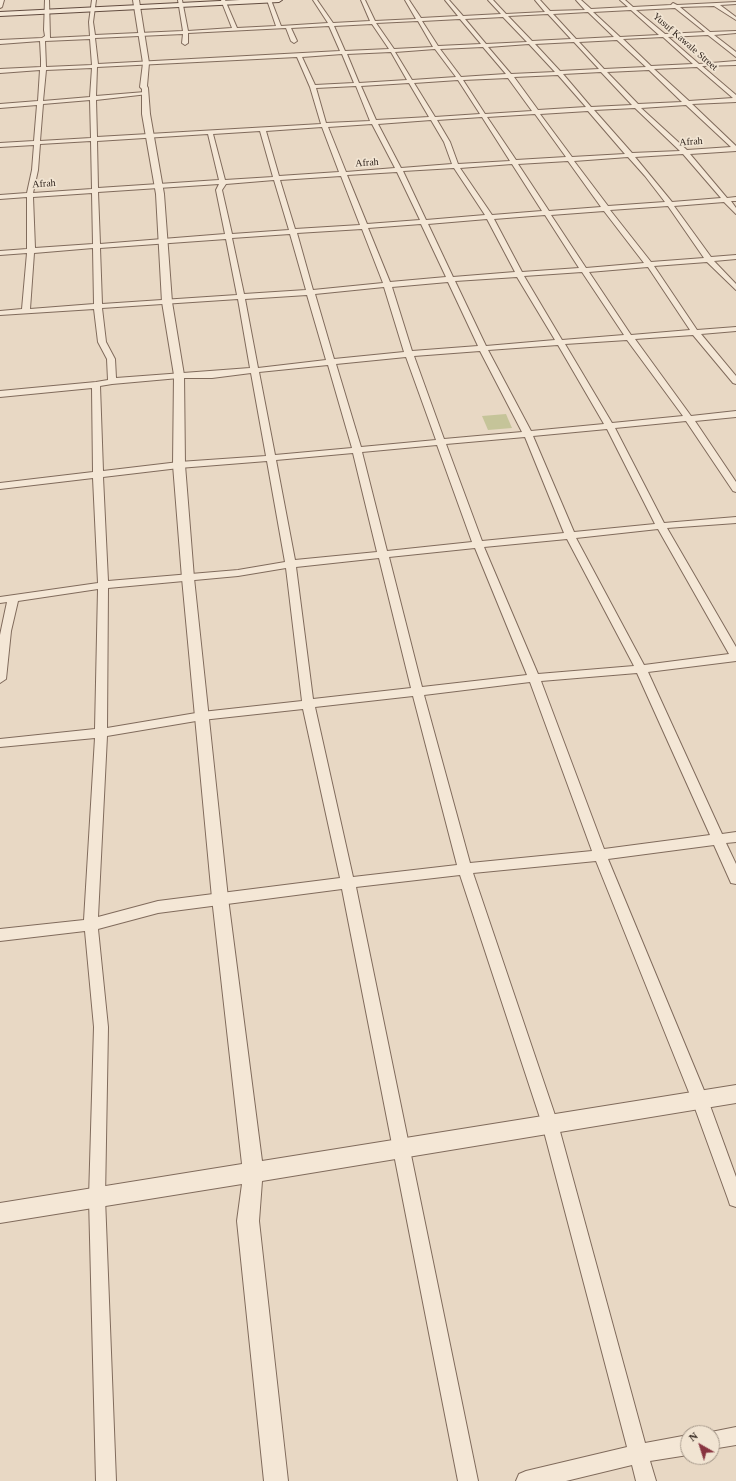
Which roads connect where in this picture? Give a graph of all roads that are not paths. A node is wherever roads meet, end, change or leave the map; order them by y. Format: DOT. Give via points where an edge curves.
graph roads {
  1 [pos="2,0"];
  2 [pos="48,0"];
  3 [pos="94,0"];
  4 [pos="269,0"];
  5 [pos="279,0"];
  6 [pos="315,0"];
  7 [pos="363,0"];
  8 [pos="407,0"];
  9 [pos="447,0"];
  10 [pos="490,0"];
  11 [pos="537,0"];
  12 [pos="578,0"];
  13 [pos="622,0"];
  14 [pos="668,0"];
  15 [pos="710,0"];
  16 [pos="223,1"];
  17 [pos="736,1"];
  18 [pos="137,3"];
  19 [pos="180,3"];
  20 [pos="716,4"];
  21 [pos="676,6"];
  22 [pos="0,7"];
  23 [pos="632,8"];
  24 [pos="94,9"];
  25 [pos="588,10"];
  26 [pos="47,12"];
  27 [pos="549,12"];
  28 [pos="0,14"];
  29 [pos="506,15"];
  30 [pos="461,18"];
  31 [pos="736,19"];
  32 [pos="420,20"];
  33 [pos="373,22"];
  34 [pos="331,24"];
  35 [pos="279,27"];
  36 [pos="288,27"];
  37 [pos="235,29"];
  38 [pos="186,32"];
  39 [pos="736,32"];
  40 [pos="708,33"];
  41 [pos="141,34"];
  42 [pos="92,36"];
  43 [pos="663,36"];
  44 [pos="620,38"];
  45 [pos="44,39"];
  46 [pos="575,40"];
  47 [pos="294,41"];
  48 [pos="0,42"];
  49 [pos="530,42"];
  50 [pos="186,43"];
  51 [pos="482,44"];
  52 [pos="436,47"];
  53 [pos="392,50"];
  54 [pos="342,53"];
  55 [pos="298,54"];
  56 [pos="736,55"];
  57 [pos="146,63"];
  58 [pos="736,63"];
  59 [pos="698,65"];
  60 [pos="95,66"];
  61 [pos="43,68"];
  62 [pos="651,68"];
  63 [pos="0,71"];
  64 [pos="604,71"];
  65 [pos="559,73"];
  66 [pos="510,76"];
  67 [pos="460,79"];
  68 [pos="410,81"];
  69 [pos="358,85"];
  70 [pos="313,87"];
  71 [pos="145,94"];
  72 [pos="736,99"];
  73 [pos="93,100"];
  74 [pos="686,102"];
  75 [pos="39,103"];
  76 [pos="636,105"];
  77 [pos="0,106"];
  78 [pos="588,108"];
  79 [pos="535,112"];
  80 [pos="482,115"];
  81 [pos="432,118"];
  82 [pos="374,122"];
  83 [pos="324,125"];
  84 [pos="262,128"];
  85 [pos="210,132"];
  86 [pos="150,136"];
  87 [pos="94,139"];
  88 [pos="37,143"];
  89 [pos="0,146"];
  90 [pos="736,149"];
  91 [pos="685,152"];
  92 [pos="630,156"];
  93 [pos="570,159"];
  94 [pos="513,163"];
  95 [pos="456,166"];
  96 [pos="400,170"];
  97 [pos="343,175"];
  98 [pos="276,179"];
  99 [pos="223,183"];
  100 [pos="159,187"];
  101 [pos="96,191"];
  102 [pos="30,195"];
  103 [pos="0,197"];
  104 [pos="736,199"];
  105 [pos="725,200"];
  106 [pos="670,204"];
  107 [pos="606,209"];
  108 [pos="736,212"];
  109 [pos="546,213"];
  110 [pos="489,216"];
  111 [pos="424,221"];
  112 [pos="363,225"];
  113 [pos="294,231"];
  114 [pos="229,235"];
  115 [pos="164,240"];
  116 [pos="97,245"];
  117 [pos="31,250"];
  118 [pos="0,253"];
  119 [pos="736,257"];
  120 [pos="709,260"];
  121 [pos="650,265"];
  122 [pos="584,270"];
  123 [pos="520,275"];
  124 [pos="451,279"];
  125 [pos="387,284"];
  126 [pos="736,288"];
  127 [pos="312,292"];
  128 [pos="241,296"];
  129 [pos="168,302"];
  130 [pos="99,306"];
  131 [pos="26,312"];
  132 [pos="0,313"];
  133 [pos="736,329"];
  134 [pos="695,332"];
  135 [pos="629,337"];
  136 [pos="560,343"];
  137 [pos="483,348"];
  138 [pos="409,354"];
  139 [pos="331,363"];
  140 [pos="254,370"];
  141 [pos="179,375"];
  142 [pos="112,381"];
  143 [pos="736,381"];
  144 [pos="96,385"];
  145 [pos="0,394"];
  146 [pos="736,414"];
  147 [pos="690,420"];
  148 [pos="609,425"];
  149 [pos="528,434"];
  150 [pos="440,442"];
  151 [pos="357,450"];
  152 [pos="270,458"];
  153 [pos="179,465"];
  154 [pos="98,476"];
  155 [pos="0,486"];
  156 [pos="736,489"];
  157 [pos="736,520"];
  158 [pos="661,526"];
  159 [pos="570,534"];
  160 [pos="478,544"];
  161 [pos="384,554"];
  162 [pos="291,564"];
  163 [pos="188,578"];
  164 [pos="103,584"];
  165 [pos="13,598"];
  166 [pos="0,600"];
  167 [pos="736,657"];
  168 [pos="641,670"];
  169 [pos="534,678"];
  170 [pos="0,679"];
  171 [pos="417,691"];
  172 [pos="308,704"];
  173 [pos="202,716"];
  174 [pos="101,733"];
  175 [pos="0,743"];
  176 [pos="736,837"];
  177 [pos="718,839"];
  178 [pos="600,855"];
  179 [pos="465,869"];
  180 [pos="736,879"];
  181 [pos="348,882"];
  182 [pos="220,898"];
  183 [pos="91,925"];
  184 [pos="0,936"];
  185 [pos="736,1094"];
  186 [pos="700,1100"];
  187 [pos="550,1124"];
  188 [pos="400,1149"];
  189 [pos="254,1172"];
  190 [pos="98,1198"];
  191 [pos="736,1199"];
  192 [pos="0,1214"];
  193 [pos="736,1436"];
  194 [pos="720,1439"];
  195 [pos="680,1446"];
  196 [pos="638,1454"];
  197 [pos="106,1481"];
  198 [pos="276,1481"];
  199 [pos="468,1481"];
  200 [pos="526,1481"];
  201 [pos="646,1481"];
  1 -- 22 [label="street"];
  2 -- 26 [label="street"];
  3 -- 24 [label="street"];
  4 -- 5 [label="main road"];
  4 -- 16 [label="main road"];
  4 -- 35 [label="street"];
  6 -- 34 [label="street"];
  7 -- 33 [label="street"];
  8 -- 32 [label="street"];
  9 -- 30 [label="street"];
  10 -- 29 [label="street"];
  11 -- 27 [label="street"];
  12 -- 25 [label="street"];
  13 -- 23 [label="street, Yusuf Kawale Street"];
  14 -- 21 [label="street"];
  15 -- 20 [label="street"];
  16 -- 19 [label="main road"];
  16 -- 37 [label="street"];
  17 -- 20 [label="street"];
  18 -- 19 [label="main road"];
  18 -- 24 [label="main road"];
  18 -- 41 [label="street"];
  19 -- 38 [label="street"];
  20 -- 21 [label="street"];
  20 -- 31 [label="street"];
  21 -- 23 [label="street"];
  21 -- 40 [label="street"];
  23 -- 25 [label="street"];
  23 -- 43 [label="street, Yusuf Kawale Street"];
  24 -- 26 [label="main road"];
  24 -- 42 [label="street" via="91,22"];
  25 -- 27 [label="street"];
  25 -- 44 [label="street"];
  26 -- 28 [label="main road"];
  26 -- 45 [label="street" via="48,37"];
  27 -- 29 [label="street"];
  27 -- 46 [label="street"];
  29 -- 30 [label="street"];
  29 -- 49 [label="street"];
  30 -- 32 [label="street"];
  30 -- 51 [label="street"];
  32 -- 33 [label="street"];
  32 -- 52 [label="street"];
  33 -- 34 [label="street"];
  33 -- 53 [label="street"];
  34 -- 36 [label="street"];
  34 -- 54 [label="street"];
  35 -- 36 [label="street"];
  35 -- 37 [label="street"];
  36 -- 47 [label="street"];
  37 -- 38 [label="street"];
  38 -- 41 [label="street"];
  38 -- 50 [label="street"];
  39 -- 40 [label="street"];
  40 -- 43 [label="street"];
  40 -- 56 [label="street"];
  41 -- 42 [label="street"];
  41 -- 57 [label="street"];
  42 -- 45 [label="street"];
  42 -- 60 [label="street"];
  43 -- 44 [label="street"];
  43 -- 59 [label="street, Yusuf Kawale Street"];
  44 -- 46 [label="street"];
  44 -- 62 [label="street"];
  45 -- 48 [label="street"];
  45 -- 61 [label="street"];
  46 -- 49 [label="street"];
  46 -- 64 [label="street"];
  49 -- 51 [label="street"];
  49 -- 65 [label="street"];
  51 -- 52 [label="street"];
  51 -- 66 [label="street"];
  52 -- 53 [label="street"];
  52 -- 67 [label="street"];
  53 -- 54 [label="street"];
  53 -- 68 [label="street"];
  54 -- 55 [label="street"];
  54 -- 69 [label="street"];
  55 -- 57 [label="street"];
  55 -- 70 [label="street"];
  57 -- 60 [label="street"];
  57 -- 71 [label="street" via="143,87"];
  58 -- 59 [label="street"];
  59 -- 62 [label="street"];
  59 -- 72 [label="street, Yusuf Kawale Street"];
  60 -- 61 [label="street"];
  60 -- 73 [label="street"];
  61 -- 63 [label="street"];
  61 -- 75 [label="street"];
  62 -- 64 [label="street"];
  62 -- 74 [label="street"];
  64 -- 65 [label="street"];
  64 -- 76 [label="street"];
  65 -- 66 [label="street"];
  65 -- 78 [label="street"];
  66 -- 67 [label="street"];
  66 -- 79 [label="street"];
  67 -- 68 [label="street"];
  67 -- 80 [label="street"];
  68 -- 69 [label="street"];
  68 -- 81 [label="street"];
  69 -- 70 [label="street"];
  69 -- 82 [label="street"];
  70 -- 83 [label="street"];
  71 -- 73 [label="street"];
  71 -- 86 [label="street"];
  72 -- 74 [label="street"];
  73 -- 75 [label="street"];
  73 -- 87 [label="street"];
  74 -- 76 [label="street"];
  74 -- 90 [label="street"];
  75 -- 77 [label="street"];
  75 -- 88 [label="street"];
  76 -- 78 [label="street"];
  76 -- 91 [label="street"];
  78 -- 79 [label="street"];
  78 -- 92 [label="street"];
  79 -- 80 [label="street"];
  79 -- 93 [label="street"];
  80 -- 81 [label="street"];
  80 -- 94 [label="street"];
  81 -- 82 [label="street"];
  81 -- 95 [label="street" via="447,142"];
  82 -- 83 [label="street"];
  82 -- 96 [label="street"];
  83 -- 84 [label="street"];
  83 -- 97 [label="street"];
  84 -- 85 [label="street"];
  84 -- 98 [label="street"];
  85 -- 86 [label="street"];
  85 -- 99 [label="street"];
  86 -- 87 [label="street"];
  86 -- 100 [label="street"];
  87 -- 88 [label="street"];
  87 -- 101 [label="street"];
  88 -- 89 [label="street"];
  88 -- 102 [label="street"];
  90 -- 91 [label="street, Afrah"];
  91 -- 92 [label="street, Afrah"];
  91 -- 105 [label="street"];
  92 -- 93 [label="street, Afrah"];
  92 -- 106 [label="street"];
  93 -- 94 [label="street, Afrah"];
  93 -- 107 [label="street"];
  94 -- 95 [label="street, Afrah"];
  94 -- 109 [label="street"];
  95 -- 96 [label="street, Afrah"];
  95 -- 110 [label="street"];
  96 -- 97 [label="street, Afrah"];
  96 -- 111 [label="street"];
  97 -- 98 [label="street, Afrah"];
  97 -- 112 [label="street"];
  98 -- 99 [label="street, Afrah"];
  98 -- 113 [label="street"];
  99 -- 100 [label="street, Afrah"];
  99 -- 114 [label="street" via="219,190"];
  100 -- 101 [label="street, Afrah"];
  100 -- 115 [label="street"];
  101 -- 102 [label="street, Afrah"];
  101 -- 116 [label="street"];
  102 -- 103 [label="street, Afrah"];
  102 -- 117 [label="street"];
  104 -- 105 [label="street"];
  105 -- 106 [label="street"];
  105 -- 108 [label="street"];
  106 -- 107 [label="street"];
  106 -- 120 [label="street"];
  107 -- 109 [label="street"];
  107 -- 121 [label="street"];
  109 -- 110 [label="street"];
  109 -- 122 [label="street"];
  110 -- 111 [label="street"];
  110 -- 123 [label="street"];
  111 -- 112 [label="street"];
  111 -- 124 [label="street"];
  112 -- 113 [label="street"];
  112 -- 125 [label="street"];
  113 -- 114 [label="street"];
  113 -- 127 [label="street"];
  114 -- 115 [label="street"];
  114 -- 128 [label="street"];
  115 -- 116 [label="street"];
  115 -- 129 [label="street"];
  116 -- 117 [label="street"];
  116 -- 130 [label="street"];
  117 -- 118 [label="street"];
  117 -- 131 [label="street"];
  119 -- 120 [label="street"];
  120 -- 121 [label="street"];
  120 -- 126 [label="street"];
  121 -- 122 [label="street"];
  121 -- 134 [label="street"];
  122 -- 123 [label="street"];
  122 -- 135 [label="street"];
  123 -- 124 [label="street"];
  123 -- 136 [label="street"];
  124 -- 125 [label="street"];
  124 -- 137 [label="street"];
  125 -- 127 [label="street"];
  125 -- 138 [label="street"];
  127 -- 128 [label="street"];
  127 -- 139 [label="street"];
  128 -- 129 [label="street"];
  128 -- 140 [label="street"];
  129 -- 130 [label="street"];
  129 -- 141 [label="street"];
  130 -- 131 [label="street"];
  130 -- 142 [label="street" via="102,342 111,359"];
  131 -- 132 [label="street"];
  133 -- 134 [label="street"];
  134 -- 135 [label="street"];
  134 -- 143 [label="street"];
  135 -- 136 [label="street"];
  135 -- 147 [label="street"];
  136 -- 137 [label="street"];
  136 -- 148 [label="street"];
  137 -- 138 [label="street"];
  137 -- 149 [label="street"];
  138 -- 139 [label="street"];
  138 -- 150 [label="street"];
  139 -- 140 [label="street"];
  139 -- 151 [label="street"];
  140 -- 141 [label="street" via="212,375"];
  140 -- 152 [label="street"];
  141 -- 142 [label="street"];
  141 -- 153 [label="street"];
  142 -- 144 [label="street"];
  144 -- 145 [label="street"];
  144 -- 154 [label="street"];
  146 -- 147 [label="street"];
  147 -- 148 [label="street"];
  147 -- 156 [label="street"];
  148 -- 149 [label="street"];
  148 -- 158 [label="street"];
  149 -- 150 [label="street"];
  149 -- 159 [label="street"];
  150 -- 151 [label="street"];
  150 -- 160 [label="street"];
  151 -- 152 [label="street"];
  151 -- 161 [label="street"];
  152 -- 153 [label="street"];
  152 -- 162 [label="street"];
  153 -- 154 [label="street"];
  153 -- 163 [label="street"];
  154 -- 155 [label="street"];
  154 -- 164 [label="street"];
  157 -- 158 [label="street"];
  158 -- 159 [label="street"];
  158 -- 167 [label="street"];
  159 -- 160 [label="street"];
  159 -- 168 [label="street"];
  160 -- 161 [label="street"];
  160 -- 169 [label="street"];
  161 -- 162 [label="street"];
  161 -- 171 [label="street"];
  162 -- 163 [label="street"];
  162 -- 172 [label="street"];
  163 -- 164 [label="street"];
  163 -- 173 [label="street"];
  164 -- 165 [label="street"];
  164 -- 174 [label="street"];
  165 -- 166 [label="street"];
  165 -- 170 [label="street"];
  167 -- 168 [label="street"];
  168 -- 169 [label="street"];
  168 -- 177 [label="street"];
  169 -- 171 [label="street"];
  169 -- 178 [label="street"];
  171 -- 172 [label="street"];
  171 -- 179 [label="street"];
  172 -- 173 [label="street"];
  172 -- 181 [label="street"];
  173 -- 174 [label="street"];
  173 -- 182 [label="street"];
  174 -- 175 [label="street"];
  174 -- 183 [label="street"];
  176 -- 177 [label="street"];
  177 -- 178 [label="street"];
  177 -- 180 [label="street"];
  178 -- 179 [label="street"];
  178 -- 186 [label="street"];
  179 -- 181 [label="street"];
  179 -- 187 [label="street"];
  181 -- 182 [label="street"];
  181 -- 188 [label="street"];
  182 -- 183 [label="street" via="158,907"];
  182 -- 189 [label="street"];
  183 -- 184 [label="street"];
  183 -- 190 [label="street" via="101,1027"];
  185 -- 186 [label="street"];
  186 -- 187 [label="street"];
  186 -- 191 [label="street"];
  187 -- 188 [label="street"];
  187 -- 196 [label="street"];
  188 -- 189 [label="street"];
  188 -- 199 [label="street"];
  189 -- 190 [label="street"];
  189 -- 198 [label="street" via="248,1221"];
  190 -- 192 [label="street"];
  190 -- 197 [label="street"];
  193 -- 194 [label="street"];
  195 -- 196 [label="street"];
  196 -- 200 [label="street"];
  196 -- 201 [label="street"];
}
